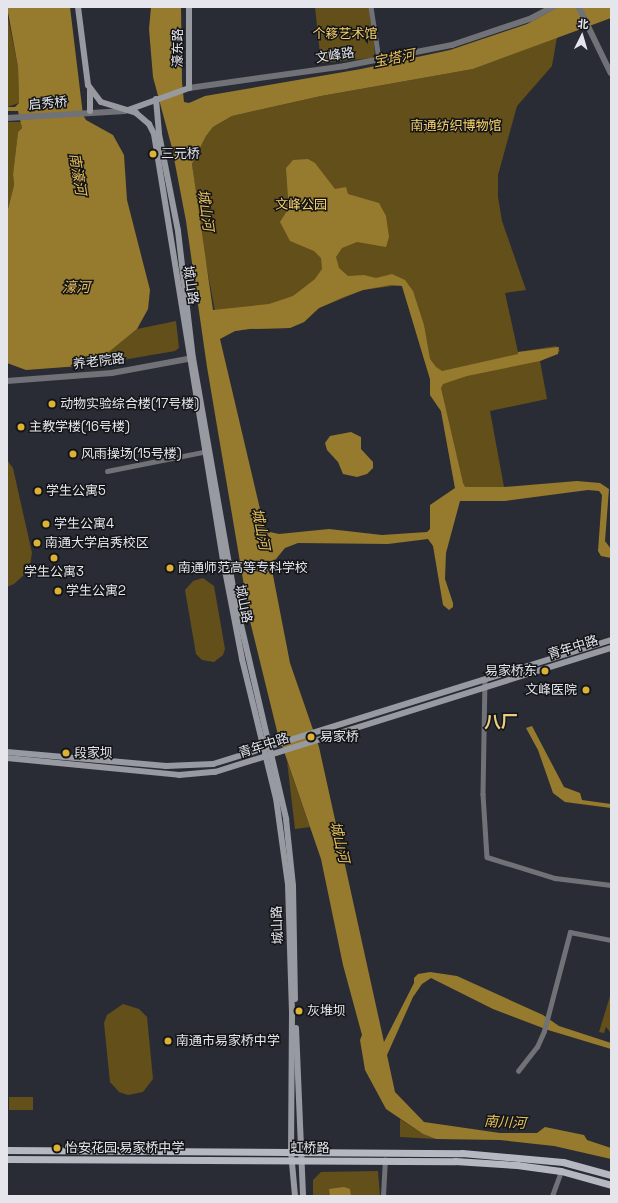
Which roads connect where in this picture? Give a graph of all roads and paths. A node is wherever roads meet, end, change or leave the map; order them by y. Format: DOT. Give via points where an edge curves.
graph roads {
  1 [pos="78,7"];
  2 [pos="189,7"];
  3 [pos="371,7"];
  4 [pos="553,7"];
  5 [pos="579,7"];
  6 [pos="379,59"];
  7 [pos="611,73"];
  8 [pos="88,85"];
  9 [pos="186,89"];
  10 [pos="157,99"];
  11 [pos="126,111"];
  12 [pos="88,112"];
  13 [pos="9,118"];
  14 [pos="191,358"];
  15 [pos="7,381"];
  16 [pos="204,452"];
  17 [pos="107,472"];
  18 [pos="611,640"];
  19 [pos="611,648"];
  20 [pos="485,679"];
  21 [pos="485,687"];
  22 [pos="270,747"];
  23 [pos="263,750"];
  24 [pos="7,752"];
  25 [pos="272,755"];
  26 [pos="265,757"];
  27 [pos="7,758"];
  28 [pos="611,886"];
  29 [pos="611,940"];
  30 [pos="518,1070"];
  31 [pos="7,1150"];
  32 [pos="291,1152"];
  33 [pos="299,1152"];
  34 [pos="7,1159"];
  35 [pos="291,1160"];
  36 [pos="299,1160"];
  37 [pos="385,1160"];
  38 [pos="561,1171"];
  39 [pos="611,1175"];
  40 [pos="611,1185"];
  41 [pos="295,1196"];
  42 [pos="303,1196"];
  43 [pos="383,1196"];
  44 [pos="552,1196"];
  1 -- 8 [label="main road"];
  2 -- 9 [label="main road, 濠东路"];
  3 -- 6 [label="street"];
  4 -- 6 [label="street, 文峰路" via="532,18 452,45"];
  5 -- 7 [label="street"];
  6 -- 9 [label="street, 文峰路"];
  8 -- 11 [label="main road, 城山路" via="101,102"];
  8 -- 12 [label="main road"];
  9 -- 10 [label="main road"];
  10 -- 11 [label="main road" via="150,104"];
  10 -- 14 [label="main road, 城山路" via="159,134 178,231"];
  11 -- 12 [label="street, 启秀桥"];
  11 -- 14 [label="main road, 城山路" via="144,118 154,134"];
  12 -- 13 [label="street, 启秀桥"];
  14 -- 15 [label="street, 养老院路" via="112,373"];
  14 -- 16 [label="main road, 城山路"];
  14 -- 22 [label="main road, 城山路" via="235,599"];
  16 -- 17 [label="street"];
  16 -- 23 [label="main road, 城山路" via="242,659"];
  18 -- 20 [label="main road, 青年中路"];
  19 -- 21 [label="main road, 青年中路"];
  20 -- 21 [label="street"];
  20 -- 22 [label="main road, 青年中路"];
  21 -- 25 [label="main road, 青年中路"];
  21 -- 28 [label="street" via="483,794 487,858 555,878"];
  22 -- 23 [label="main road, 青年中路"];
  22 -- 25 [label="main road, 城山路"];
  23 -- 24 [label="main road, 青年中路" via="213,764 187,767"];
  23 -- 26 [label="main road, 城山路"];
  25 -- 26 [label="main road, 青年中路"];
  25 -- 33 [label="main road, 城山路" via="286,819 293,886"];
  26 -- 27 [label="main road, 青年中路" via="215,772 179,775"];
  26 -- 32 [label="main road, 城山路" via="281,822 288,885 292,1019"];
  29 -- 30 [label="street" via="570,932 544,1031 537,1047"];
  31 -- 32 [label="main road, 虹桥路"];
  32 -- 33 [label="main road, 虹桥路"];
  32 -- 35 [label="main road, 城山路"];
  33 -- 36 [label="main road, 城山路"];
  33 -- 39 [label="main road, 虹桥路" via="517,1156 564,1162"];
  34 -- 35 [label="main road, 虹桥路"];
  35 -- 36 [label="main road, 虹桥路"];
  35 -- 41 [label="main road, 城山路"];
  36 -- 37 [label="main road, 虹桥路"];
  36 -- 42 [label="main road, 城山路"];
  37 -- 38 [label="main road, 虹桥路" via="509,1164"];
  37 -- 43 [label="street"];
  38 -- 40 [label="main road, 虹桥路"];
  38 -- 44 [label="street"];
}
